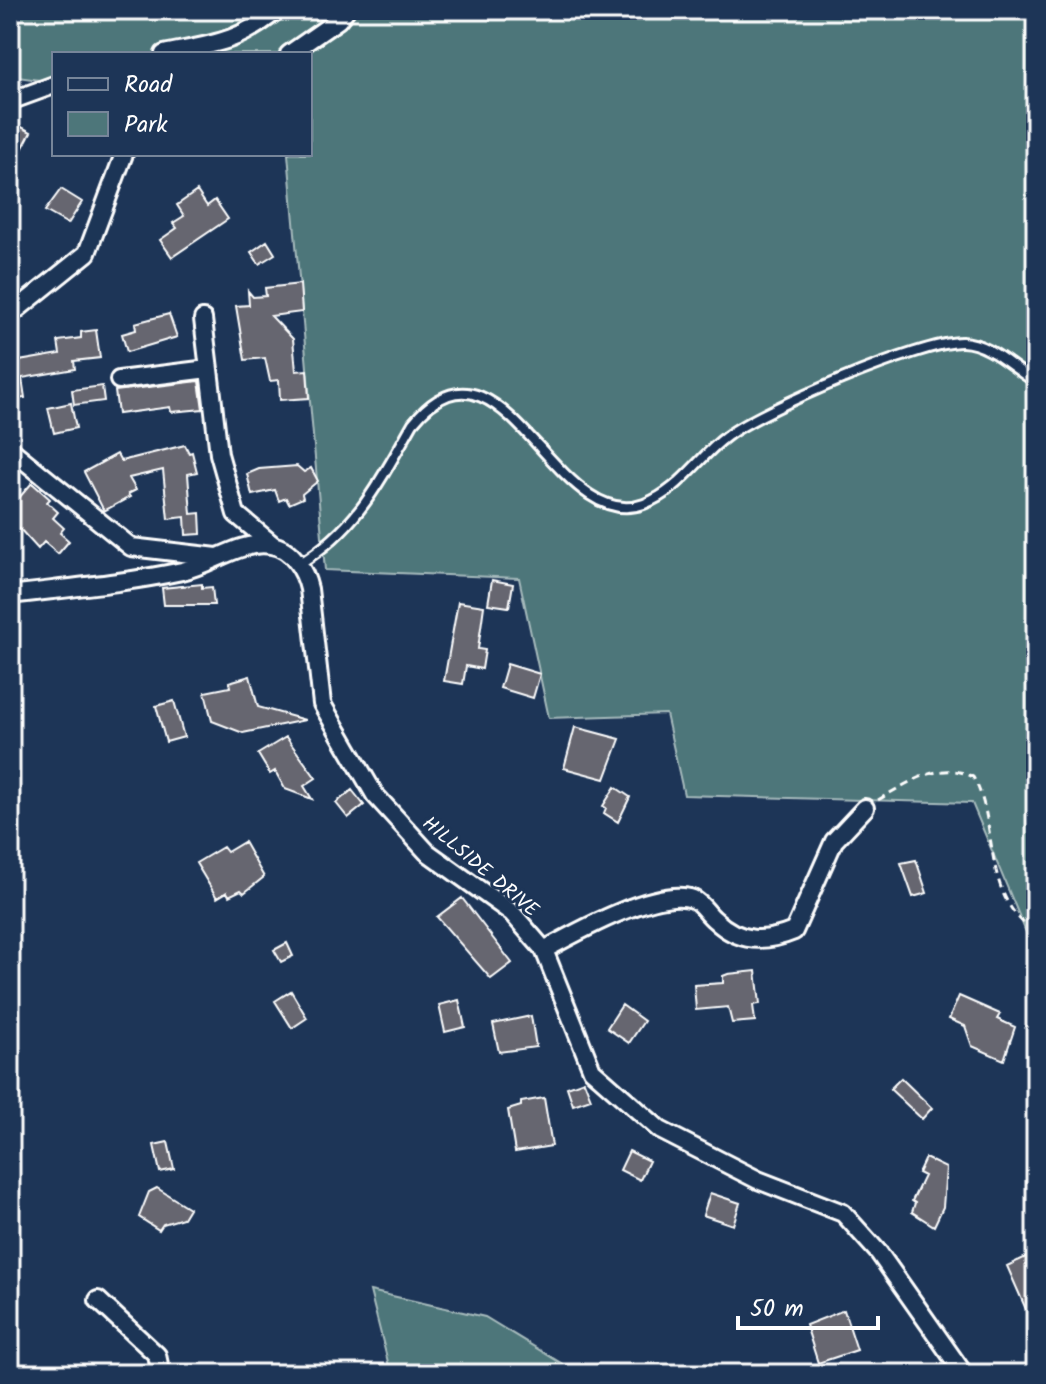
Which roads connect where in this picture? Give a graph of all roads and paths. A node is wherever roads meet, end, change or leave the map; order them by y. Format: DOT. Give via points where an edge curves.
graph roads {
  1 [pos="277,10"];
  2 [pos="346,10"];
  3 [pos="174,52"];
  4 [pos="292,52"];
  5 [pos="52,86"];
  6 [pos="10,101"];
  7 [pos="123,156"];
  8 [pos="10,315"];
  9 [pos="203,319"];
  10 [pos="208,369"];
  11 [pos="119,380"];
  12 [pos="1036,382"];
  13 [pos="10,449"];
  14 [pos="273,545"];
  15 [pos="219,557"];
  16 [pos="299,564"];
  17 [pos="10,595"];
  18 [pos="865,808"];
  19 [pos="1036,932"];
  20 [pos="544,950"];
  21 [pos="98,1300"];
  22 [pos="161,1374"];
  23 [pos="964,1374"];
  1 -- 3 [label="street" via="250,33"];
  2 -- 4 [label="street"];
  5 -- 6 [label="street"];
  7 -- 8 [label="street" via="87,253"];
  9 -- 10 [label="street"];
  10 -- 11 [label="street"];
  10 -- 14 [label="street" via="219,454 236,514"];
  12 -- 16 [label="lane" via="995,354 965,342 910,352 730,433 682,482 640,506 620,508 604,505 582,489 500,408 477,395 446,395 413,423 356,520 329,546"];
  13 -- 15 [label="street" via="131,547"];
  14 -- 15 [label="street"];
  14 -- 16 [label="street"];
  15 -- 17 [label="street" via="186,570 133,580"];
  16 -- 20 [label="street, HILLSIDE DRIVE" via="309,589 322,704 375,795 427,852 512,913"];
  18 -- 19 [label="path" via="929,772 973,777 1002,887 1019,922"];
  18 -- 20 [label="street" via="834,841 794,931 769,941 746,937 727,930 694,899 683,898 622,909"];
  20 -- 23 [label="street, HILLSIDE DRIVE" via="592,1070 660,1130 758,1180 843,1213 879,1253"];
  21 -- 22 [label="street" via="157,1355"];
}
